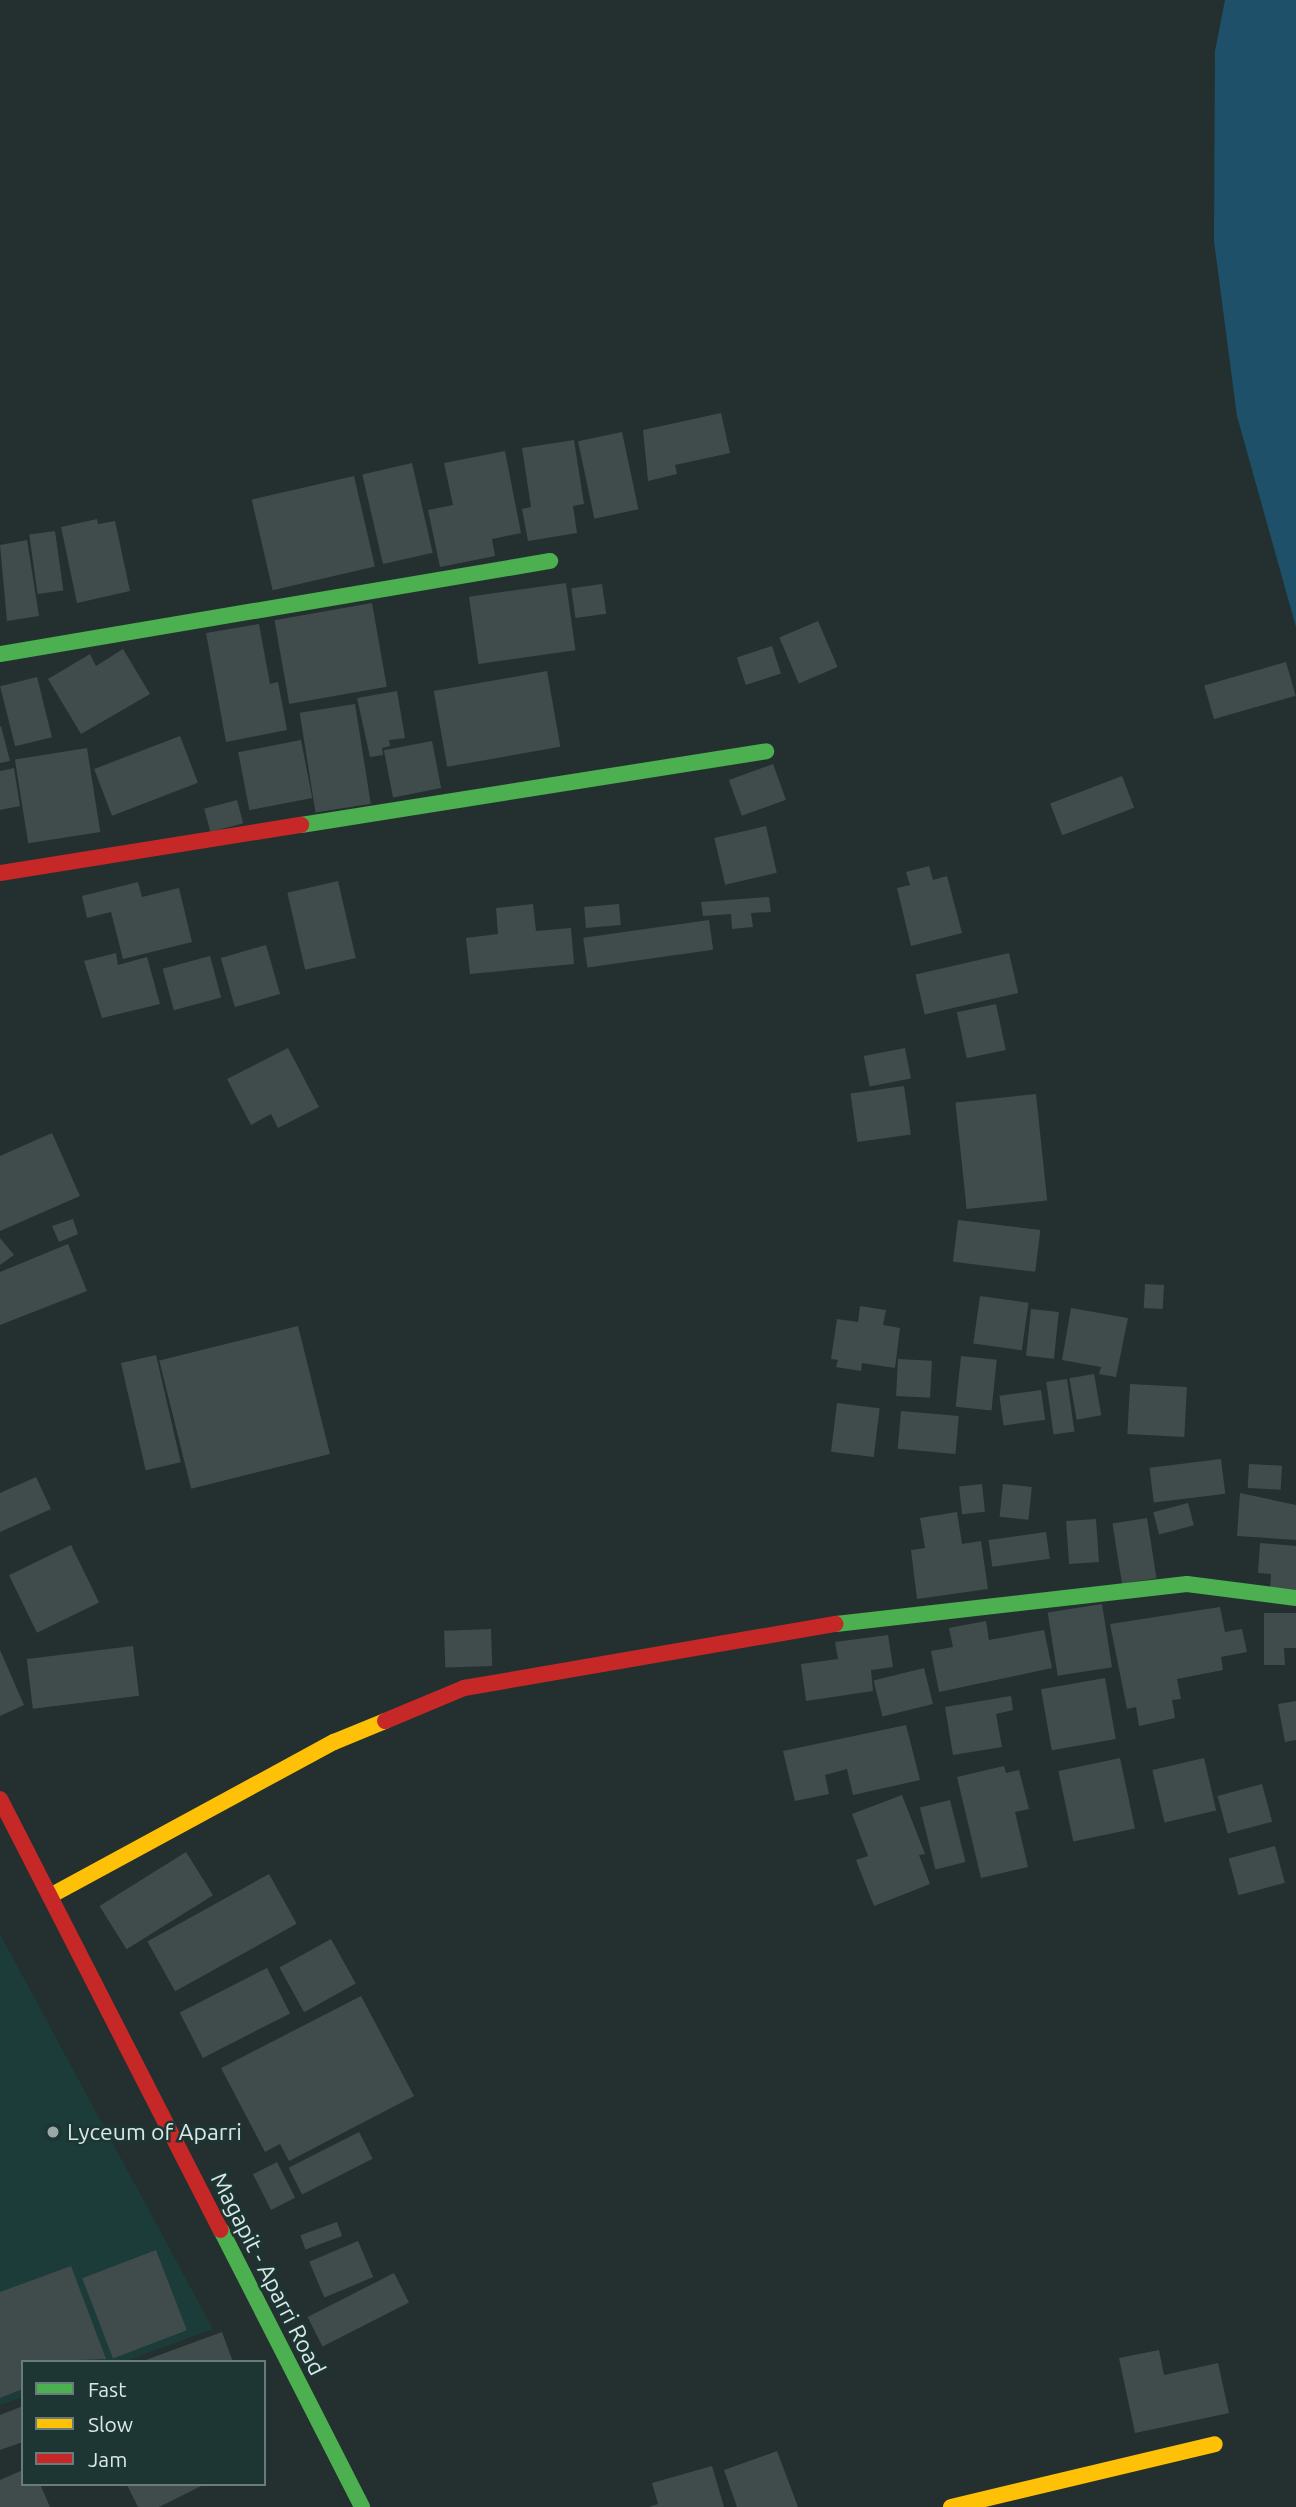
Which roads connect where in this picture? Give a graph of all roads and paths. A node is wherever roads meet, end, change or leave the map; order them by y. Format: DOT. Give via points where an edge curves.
graph roads {
  1 [pos="550,561"];
  2 [pos="0,654"];
  3 [pos="766,751"];
  4 [pos="0,873"];
  5 [pos="1296,1598"];
  6 [pos="0,1799"];
  7 [pos="50,1896"];
  8 [pos="1215,2444"];
  9 [pos="362,2507"];
  10 [pos="951,2507"];
  1 -- 2 [label="street"];
  3 -- 4 [label="street"];
  5 -- 7 [label="street" via="1187,1584 850,1622 464,1688 334,1742"];
  6 -- 7 [label="street, Magapit - Aparri Road"];
  7 -- 9 [label="street, Magapit - Aparri Road"];
  8 -- 10 [label="street"];
}
